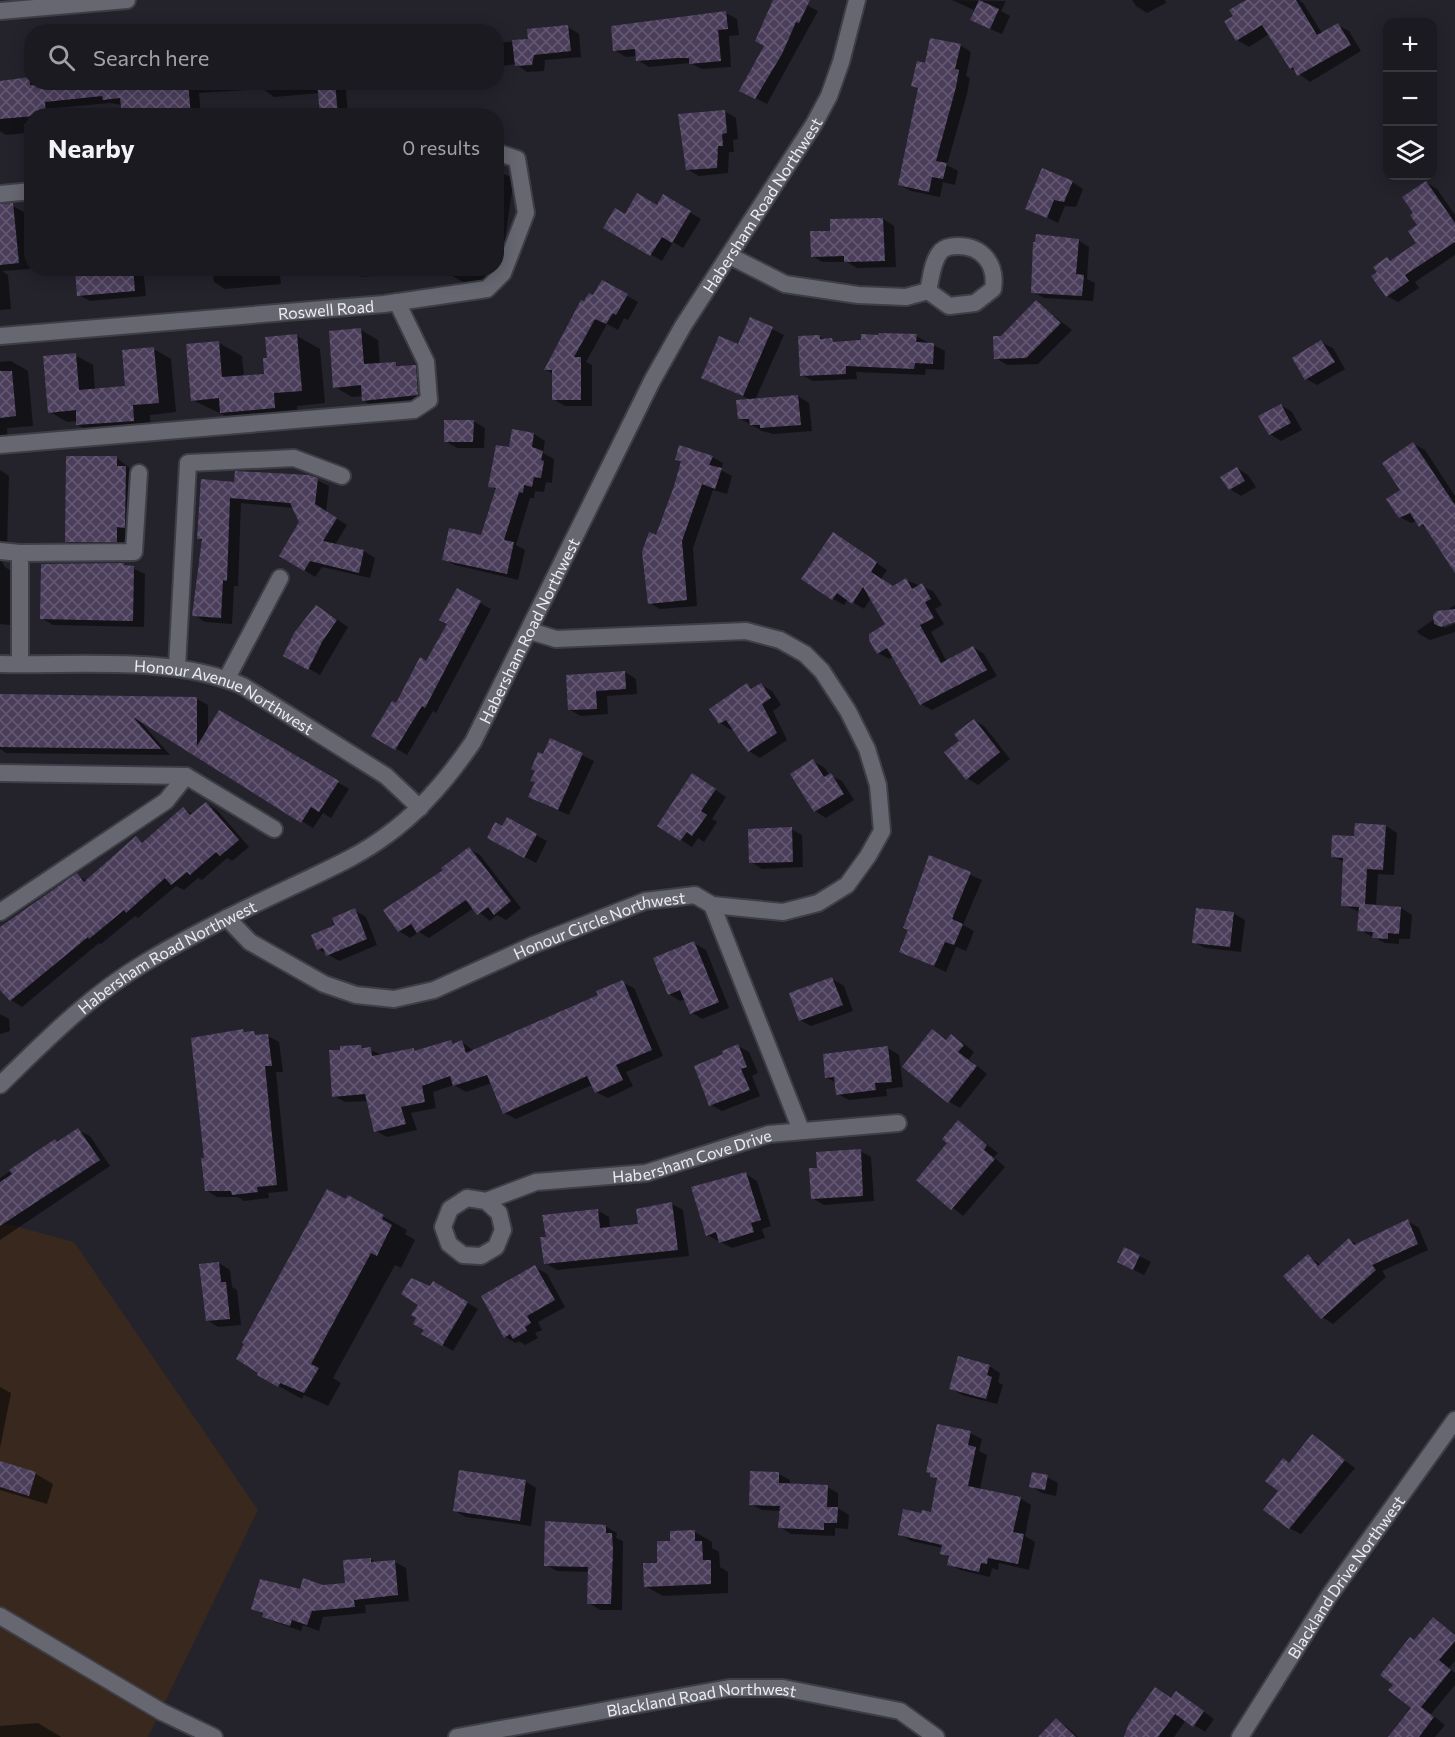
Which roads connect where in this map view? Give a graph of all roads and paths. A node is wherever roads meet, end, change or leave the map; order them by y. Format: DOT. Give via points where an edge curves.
graph roads {
  1 [pos="127,0"];
  2 [pos="857,0"];
  3 [pos="0,11"];
  4 [pos="504,155"];
  5 [pos="24,192"];
  6 [pos="0,194"];
  7 [pos="730,256"];
  8 [pos="504,268"];
  9 [pos="499,276"];
  10 [pos="928,291"];
  11 [pos="398,302"];
  12 [pos="0,336"];
  13 [pos="0,445"];
  14 [pos="139,473"];
  15 [pos="342,476"];
  16 [pos="0,551"];
  17 [pos="20,553"];
  18 [pos="280,578"];
  19 [pos="530,631"];
  20 [pos="0,664"];
  21 [pos="20,664"];
  22 [pos="177,667"];
  23 [pos="226,678"];
  24 [pos="0,773"];
  25 [pos="186,776"];
  26 [pos="420,808"];
  27 [pos="274,829"];
  28 [pos="712,905"];
  29 [pos="0,912"];
  30 [pos="227,918"];
  31 [pos="0,1085"];
  32 [pos="898,1123"];
  33 [pos="801,1130"];
  34 [pos="486,1201"];
  35 [pos="1455,1420"];
  36 [pos="0,1617"];
  37 [pos="214,1737"];
  38 [pos="457,1737"];
  39 [pos="936,1737"];
  40 [pos="1240,1737"];
  1 -- 3 [label="street"];
  2 -- 7 [label="street, Habersham Road Northwest" via="829,96"];
  4 -- 8 [label="street, Roswell Road" via="518,159 526,213"];
  5 -- 6 [label="street"];
  7 -- 10 [label="street" via="785,284 906,297"];
  7 -- 19 [label="street, Habersham Road Northwest" via="652,381"];
  9 -- 11 [label="street, Roswell Road" via="487,289"];
  11 -- 12 [label="street, Roswell Road"];
  11 -- 13 [label="street" via="426,362 429,400 414,410"];
  14 -- 17 [label="street" via="134,552"];
  15 -- 22 [label="street" via="294,458 188,463"];
  16 -- 17 [label="street"];
  17 -- 21 [label="street"];
  18 -- 23 [label="street"];
  19 -- 26 [label="street, Habersham Road Northwest" via="473,742 448,778"];
  19 -- 28 [label="street, Honour Circle Northwest" via="556,639 746,631 797,649 827,679 867,749 878,785 882,831 847,885 818,903 783,912"];
  20 -- 21 [label="street, Honour Avenue Northwest"];
  21 -- 22 [label="street, Honour Avenue Northwest"];
  22 -- 23 [label="street, Honour Avenue Northwest"];
  23 -- 26 [label="street, Honour Avenue Northwest" via="386,776"];
  24 -- 25 [label="street"];
  25 -- 27 [label="street"];
  25 -- 29 [label="street" via="166,801"];
  26 -- 30 [label="street, Habersham Road Northwest" via="356,856"];
  28 -- 30 [label="street, Honour Circle Northwest" via="694,895 645,902 532,945 434,990 394,999 356,995 324,984 250,942"];
  28 -- 33 [label="street"];
  30 -- 31 [label="street, Habersham Road Northwest" via="145,962 101,992"];
  32 -- 33 [label="street, Habersham Cove Drive"];
  33 -- 34 [label="street, Habersham Cove Drive" via="769,1134 646,1173 536,1182"];
  35 -- 40 [label="street, Blackland Drive Northwest" via="1329,1596"];
  36 -- 37 [label="street" via="162,1713"];
  38 -- 39 [label="street, Blackland Road Northwest" via="729,1688 783,1688 900,1711"];
}
